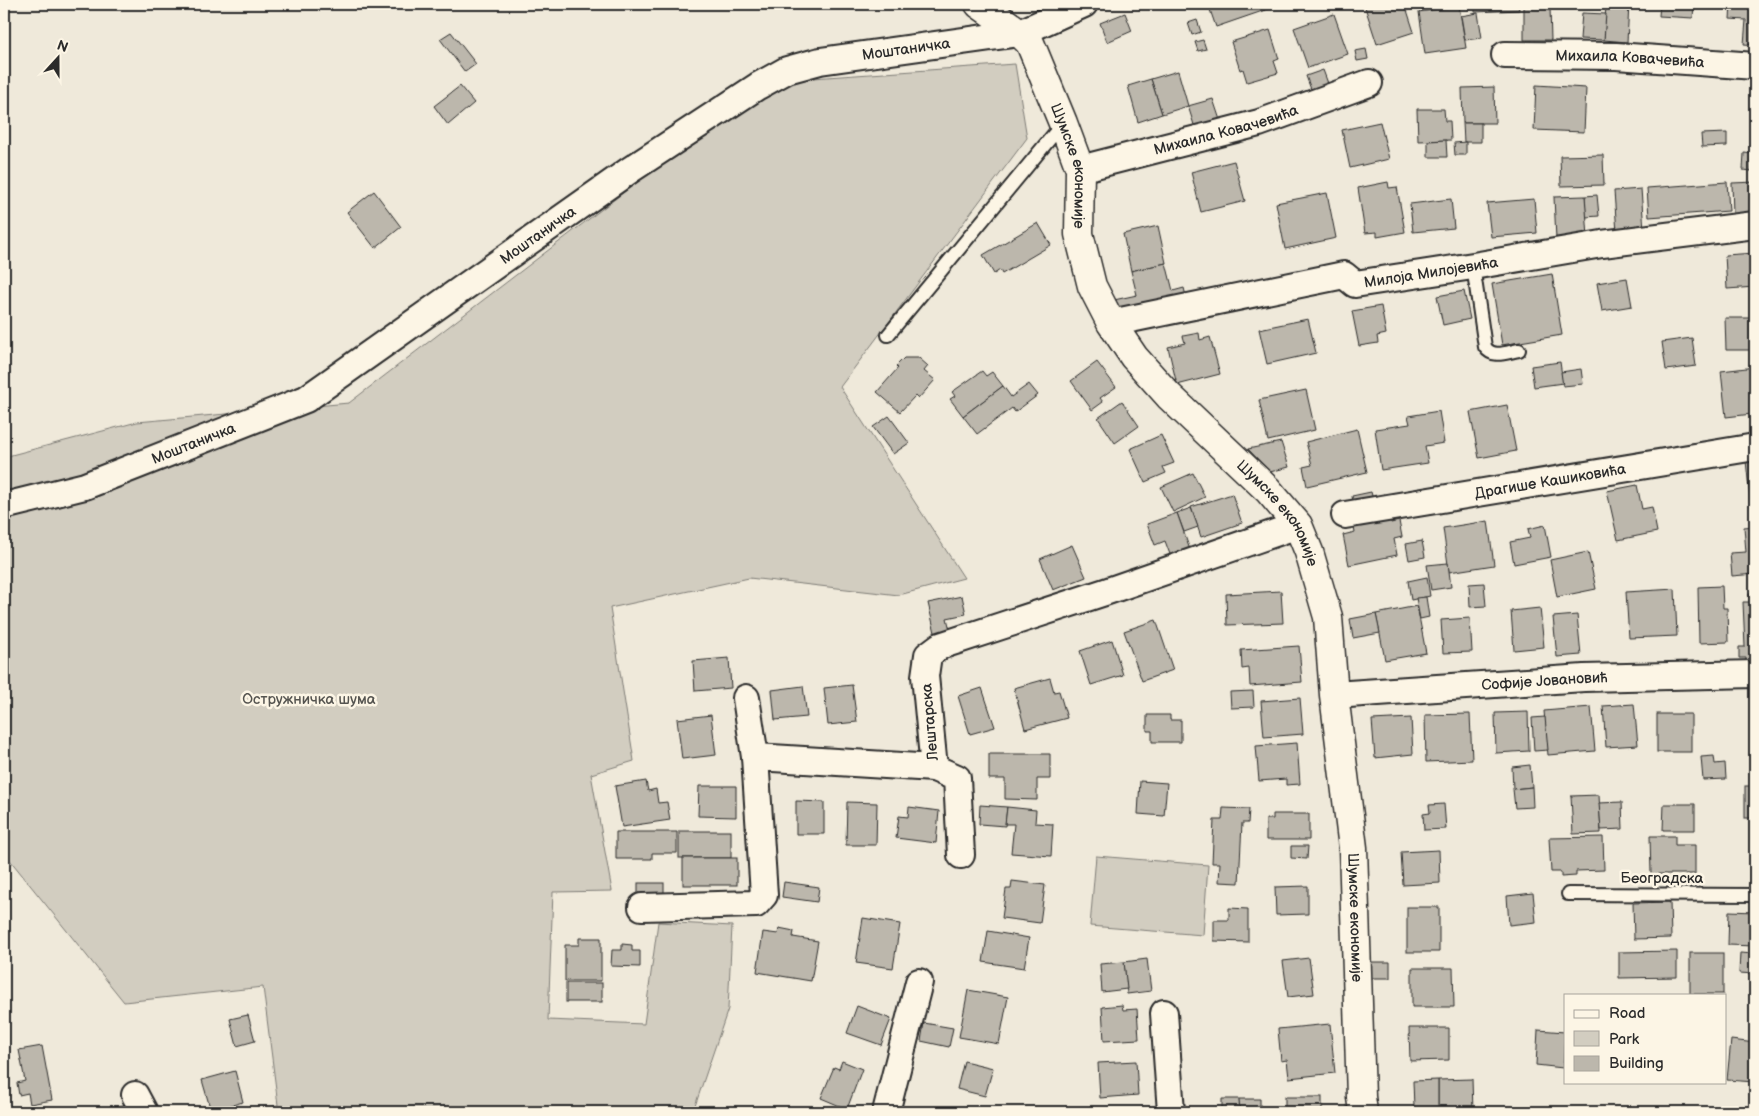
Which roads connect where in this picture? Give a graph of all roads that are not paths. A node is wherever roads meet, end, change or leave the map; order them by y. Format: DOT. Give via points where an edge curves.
graph roads {
  1 [pos="979,4"];
  2 [pos="1084,4"];
  3 [pos="1020,33"];
  4 [pos="1505,55"];
  5 [pos="1755,66"];
  6 [pos="1368,83"];
  7 [pos="1063,123"];
  8 [pos="1080,169"];
  9 [pos="1755,225"];
  10 [pos="1473,266"];
  11 [pos="1111,323"];
  12 [pos="888,335"];
  13 [pos="1519,350"];
  14 [pos="1755,447"];
  15 [pos="4,506"];
  16 [pos="1345,514"];
  17 [pos="1298,525"];
  18 [pos="1755,674"];
  19 [pos="1334,695"];
  20 [pos="746,698"];
  21 [pos="754,757"];
  22 [pos="934,768"];
  23 [pos="961,855"];
  24 [pos="1568,894"];
  25 [pos="1755,895"];
  26 [pos="642,907"];
  27 [pos="919,982"];
  28 [pos="1164,1013"];
  29 [pos="886,1112"];
  30 [pos="1171,1112"];
  31 [pos="1364,1112"];
  1 -- 3 [label="street, Шумске економије"];
  2 -- 3 [label="street, Моштаничка"];
  3 -- 7 [label="street, Шумске економије" via="1030,42"];
  3 -- 15 [label="street, Моштаничка" via="820,61 787,70 630,170 306,399 85,486"];
  4 -- 5 [label="street, Михаила Ковачевића" via="1616,56"];
  6 -- 8 [label="street, Михаила Ковачевића" via="1259,123"];
  7 -- 8 [label="street, Шумске економије"];
  7 -- 12 [label="lane"];
  8 -- 11 [label="street, Шумске економије" via="1079,234 1092,286"];
  9 -- 10 [label="street, Милоја Милојевића" via="1602,244"];
  10 -- 11 [label="street, Милоја Милојевића" via="1354,284 1344,275"];
  10 -- 13 [label="lane" via="1485,347 1494,355"];
  11 -- 17 [label="street, Шумске економије" via="1134,357 1169,396 1268,490"];
  14 -- 16 [label="street, Драгише Кашиковића"];
  17 -- 19 [label="street, Шумске економије" via="1328,617"];
  17 -- 22 [label="street, Лештарска" via="940,646 928,655 926,676"];
  18 -- 19 [label="street, Софије Јовановић" via="1584,678"];
  19 -- 31 [label="street, Шумске економије" via="1353,848 1360,1087"];
  20 -- 21 [label="street"];
  21 -- 22 [label="street, Лештарска"];
  21 -- 26 [label="street" via="764,895 756,904"];
  22 -- 23 [label="street" via="957,778"];
  24 -- 25 [label="lane, Београдска"];
  27 -- 29 [label="street"];
  28 -- 30 [label="street"];
}
